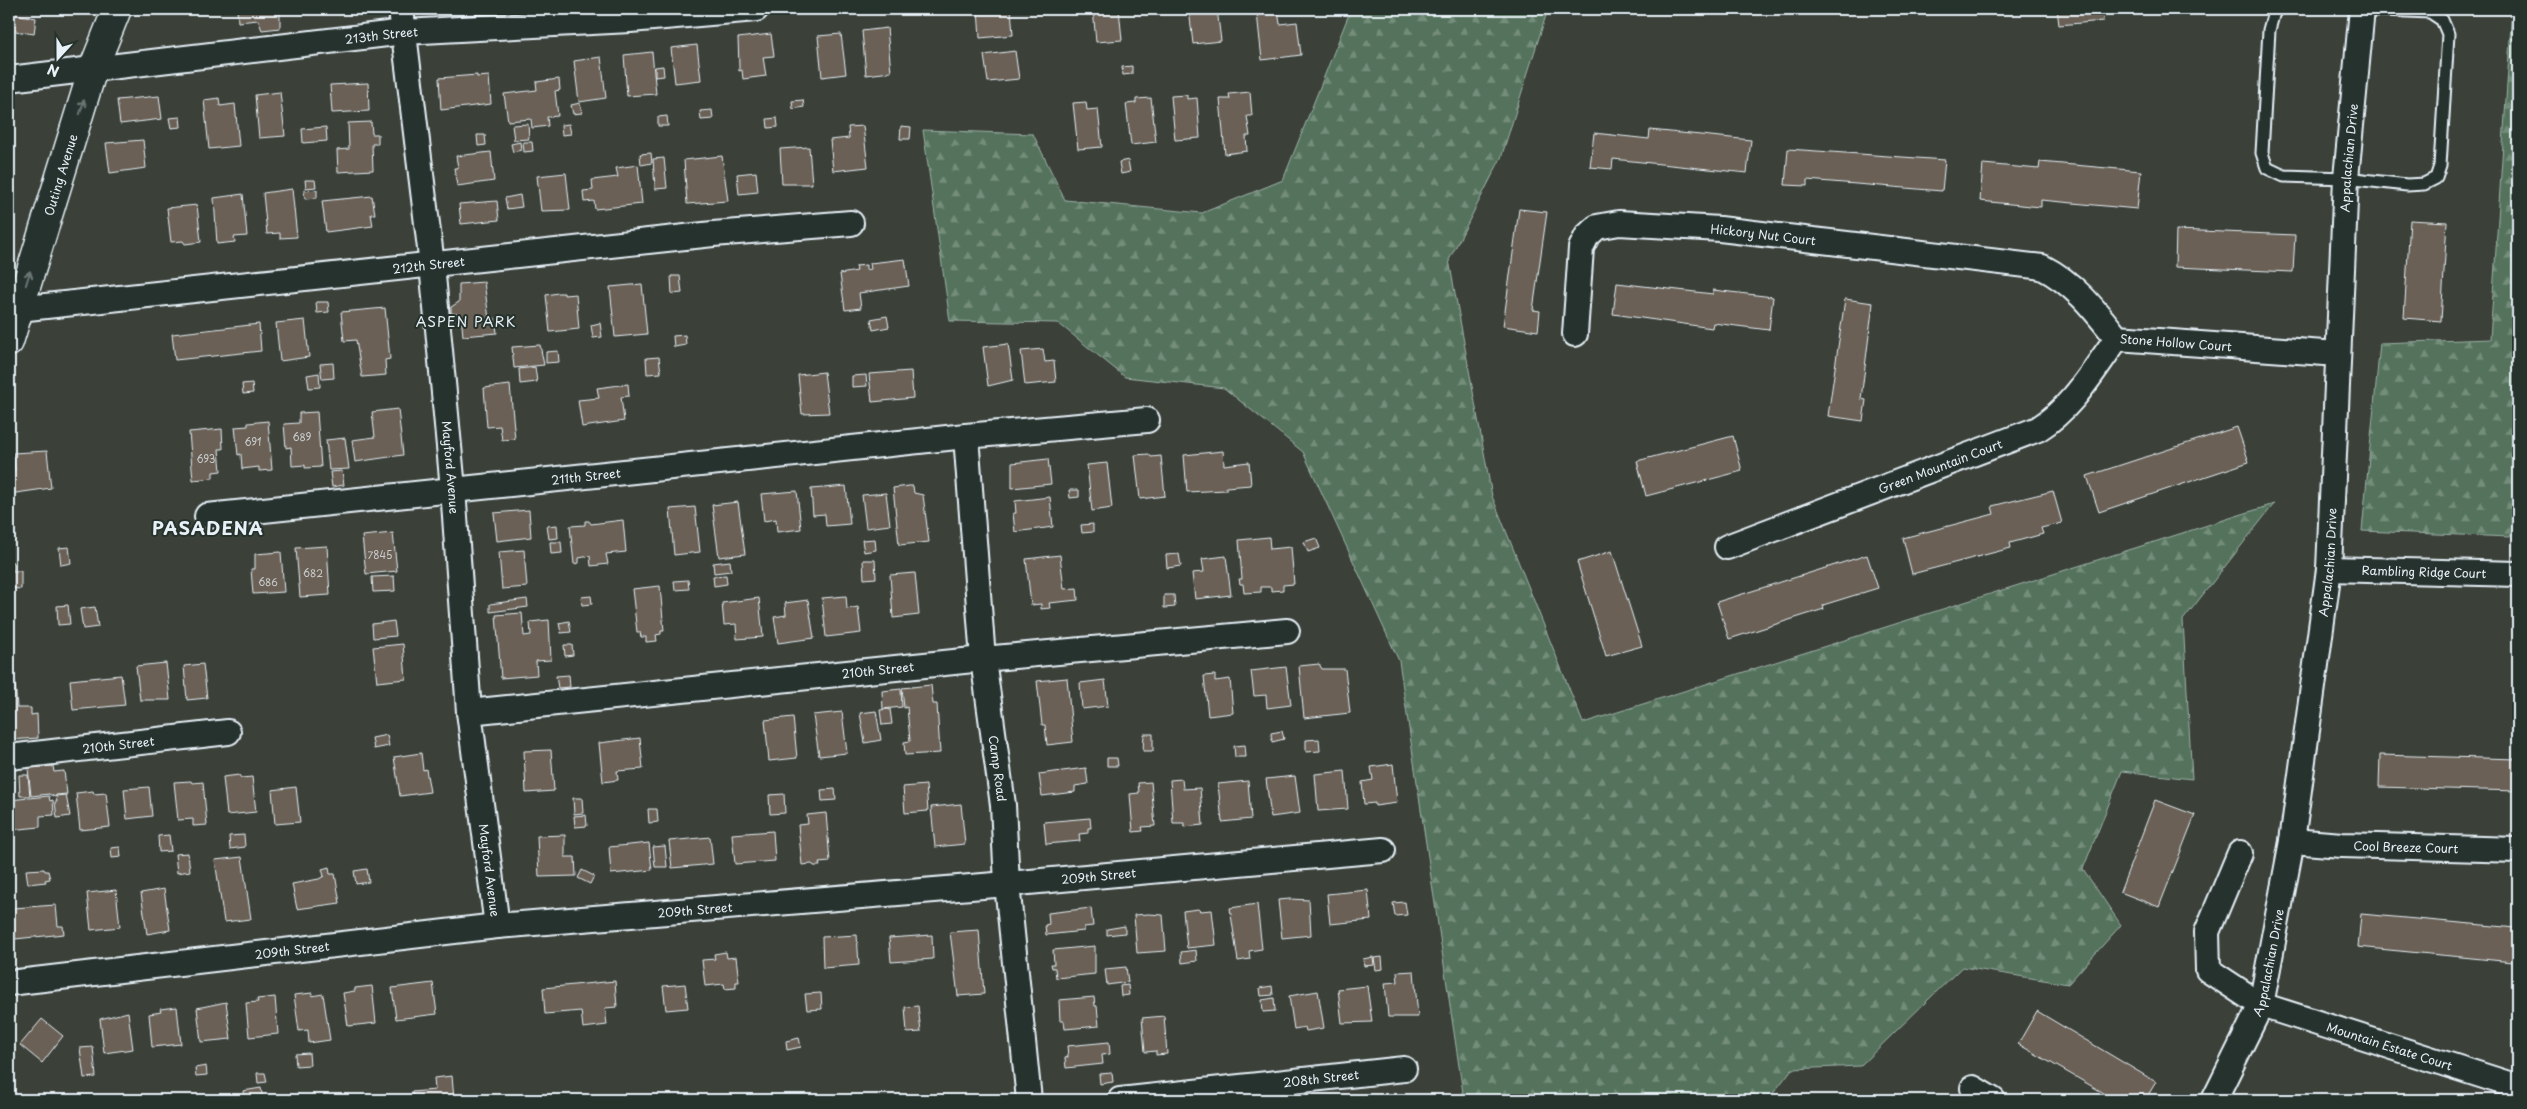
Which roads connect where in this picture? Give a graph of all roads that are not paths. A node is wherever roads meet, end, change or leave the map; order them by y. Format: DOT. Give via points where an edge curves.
graph roads {
  1 [pos="117,9"];
  2 [pos="401,9"];
  3 [pos="756,9"];
  4 [pos="2278,9"];
  5 [pos="2361,9"];
  6 [pos="629,14"];
  7 [pos="404,32"];
  8 [pos="94,69"];
  9 [pos="9,79"];
  10 [pos="2346,178"];
  11 [pos="851,223"];
  12 [pos="432,265"];
  13 [pos="2042,266"];
  14 [pos="13,309"];
  15 [pos="1575,334"];
  16 [pos="2117,338"];
  17 [pos="9,342"];
  18 [pos="2338,354"];
  19 [pos="1147,420"];
  20 [pos="966,436"];
  21 [pos="453,489"];
  22 [pos="207,516"];
  23 [pos="1727,547"];
  24 [pos="2330,568"];
  25 [pos="2518,574"];
  26 [pos="1287,631"];
  27 [pos="983,659"];
  28 [pos="469,712"];
  29 [pos="228,732"];
  30 [pos="9,757"];
  31 [pos="2292,841"];
  32 [pos="1383,850"];
  33 [pos="2518,850"];
  34 [pos="2240,853"];
  35 [pos="1007,884"];
  36 [pos="497,926"];
  37 [pos="9,983"];
  38 [pos="2262,1005"];
  39 [pos="1404,1068"];
  40 [pos="2518,1087"];
  41 [pos="1029,1100"];
  42 [pos="1120,1100"];
  43 [pos="2214,1100"];
  1 -- 8 [label="street, Outing Avenue"];
  2 -- 7 [label="street, Mayford Avenue"];
  3 -- 6 [label="street, 213th Street"];
  4 -- 10 [label="lane" via="2274,12 2268,39 2262,153 2267,168 2284,176"];
  5 -- 10 [label="street, Appalachian Drive"];
  5 -- 10 [label="lane" via="2430,12 2442,20 2448,34 2440,166 2436,178 2424,184"];
  6 -- 7 [label="street, 213th Street"];
  7 -- 8 [label="street, 213th Street"];
  7 -- 12 [label="street, Mayford Avenue"];
  8 -- 9 [label="street, 213th Street"];
  14 -- 8 [label="street, Outing Avenue, one-way"];
  10 -- 18 [label="street, Appalachian Drive"];
  11 -- 12 [label="street, 212th Street" via="713,234"];
  12 -- 14 [label="street, 212th Street"];
  12 -- 21 [label="street, Mayford Avenue"];
  13 -- 15 [label="street, Hickory Nut Court" via="1720,229 1619,223 1597,227 1581,248"];
  13 -- 16 [label="street, Stone Hollow Court" via="2081,293"];
  14 -- 17 [label="street, Outing Avenue"];
  16 -- 18 [label="street, Stone Hollow Court"];
  16 -- 23 [label="street, Green Mountain Court" via="2069,404 2055,419 2038,429"];
  18 -- 24 [label="street, Appalachian Drive"];
  19 -- 20 [label="street, 211th Street"];
  20 -- 21 [label="street, 211th Street"];
  20 -- 27 [label="street, Camp Road"];
  21 -- 22 [label="street, 211th Street"];
  21 -- 28 [label="street, Mayford Avenue"];
  24 -- 25 [label="street, Rambling Ridge Court"];
  24 -- 31 [label="street, Appalachian Drive"];
  26 -- 27 [label="street, 210th Street"];
  27 -- 28 [label="street, 210th Street"];
  27 -- 35 [label="street, Camp Road" via="1003,806"];
  28 -- 36 [label="street, Mayford Avenue"];
  29 -- 30 [label="street, 210th Street"];
  31 -- 33 [label="street, Cool Breeze Court"];
  31 -- 38 [label="street, Appalachian Drive"];
  32 -- 35 [label="street, 209th Street"];
  34 -- 38 [label="street, Mountain Estate Court" via="2207,932 2208,970"];
  35 -- 36 [label="street, 209th Street"];
  35 -- 41 [label="street, Camp Road"];
  36 -- 37 [label="street, 209th Street"];
  38 -- 40 [label="street, Mountain Estate Court"];
  38 -- 43 [label="street, Appalachian Drive"];
  39 -- 42 [label="street, 208th Street"];
}
